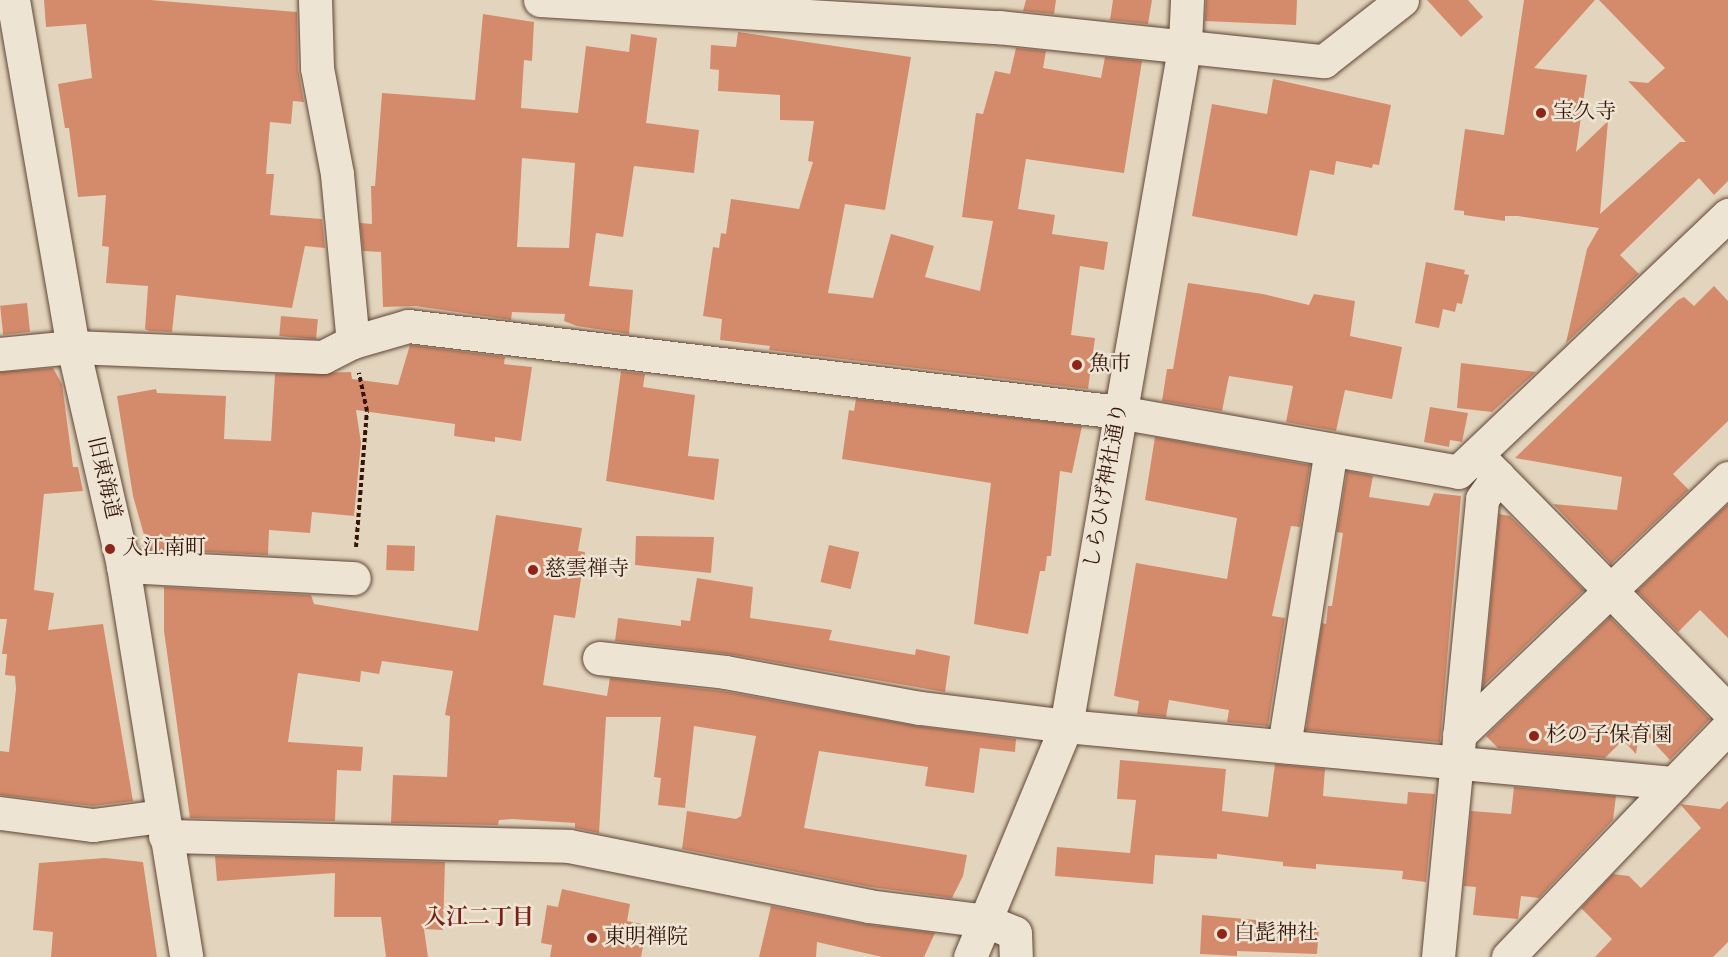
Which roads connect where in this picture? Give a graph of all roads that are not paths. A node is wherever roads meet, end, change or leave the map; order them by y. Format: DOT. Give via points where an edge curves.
graph roads {
  1 [pos="13,0"];
  2 [pos="315,0"];
  3 [pos="540,0"];
  4 [pos="1186,0"];
  5 [pos="1402,0"];
  6 [pos="764,7"];
  7 [pos="1185,43"];
  8 [pos="1728,215"];
  9 [pos="353,342"];
  10 [pos="74,347"];
  11 [pos="0,354"];
  12 [pos="1119,412"];
  13 [pos="1331,450"];
  14 [pos="1487,466"];
  15 [pos="1728,478"];
  16 [pos="123,566"];
  17 [pos="354,578"];
  18 [pos="1614,590"];
  19 [pos="599,658"];
  20 [pos="1728,710"];
  21 [pos="1066,726"];
  22 [pos="1728,727"];
  23 [pos="1284,746"];
  24 [pos="1457,749"];
  25 [pos="1674,783"];
  26 [pos="0,813"];
  27 [pos="163,826"];
  28 [pos="986,921"];
  29 [pos="186,957"];
  30 [pos="970,957"];
  31 [pos="1016,957"];
  32 [pos="1438,957"];
  33 [pos="1508,957"];
  1 -- 10 [label="street, 旧東海道"];
  2 -- 9 [label="street" via="317,68 337,174"];
  3 -- 6 [label="street"];
  4 -- 7 [label="street, しらひげ神社通り"];
  5 -- 7 [label="street" via="1324,61"];
  6 -- 7 [label="street"];
  7 -- 12 [label="street, しらひげ神社通り"];
  8 -- 14 [label="street"];
  9 -- 10 [label="street" via="323,357"];
  9 -- 12 [label="street" via="408,326"];
  10 -- 11 [label="street"];
  10 -- 16 [label="street, 旧東海道"];
  12 -- 13 [label="street"];
  12 -- 21 [label="street, しらひげ神社通り"];
  13 -- 14 [label="street" via="1458,472"];
  13 -- 23 [label="street"];
  14 -- 18 [label="street"];
  14 -- 24 [label="street"];
  15 -- 18 [label="street"];
  16 -- 17 [label="street"];
  16 -- 27 [label="street, 旧東海道"];
  18 -- 20 [label="street"];
  18 -- 24 [label="street"];
  19 -- 21 [label="street" via="724,672 920,708"];
  21 -- 23 [label="street"];
  21 -- 28 [label="street, しらひげ神社通り"];
  22 -- 25 [label="street"];
  23 -- 24 [label="street"];
  24 -- 25 [label="street"];
  24 -- 32 [label="street"];
  25 -- 33 [label="street"];
  26 -- 27 [label="street" via="93,825"];
  27 -- 28 [label="street" via="569,846 868,906"];
  27 -- 29 [label="street, 旧東海道"];
  28 -- 30 [label="street, しらひげ神社通り"];
  28 -- 31 [label="street" via="1015,933"];
}
